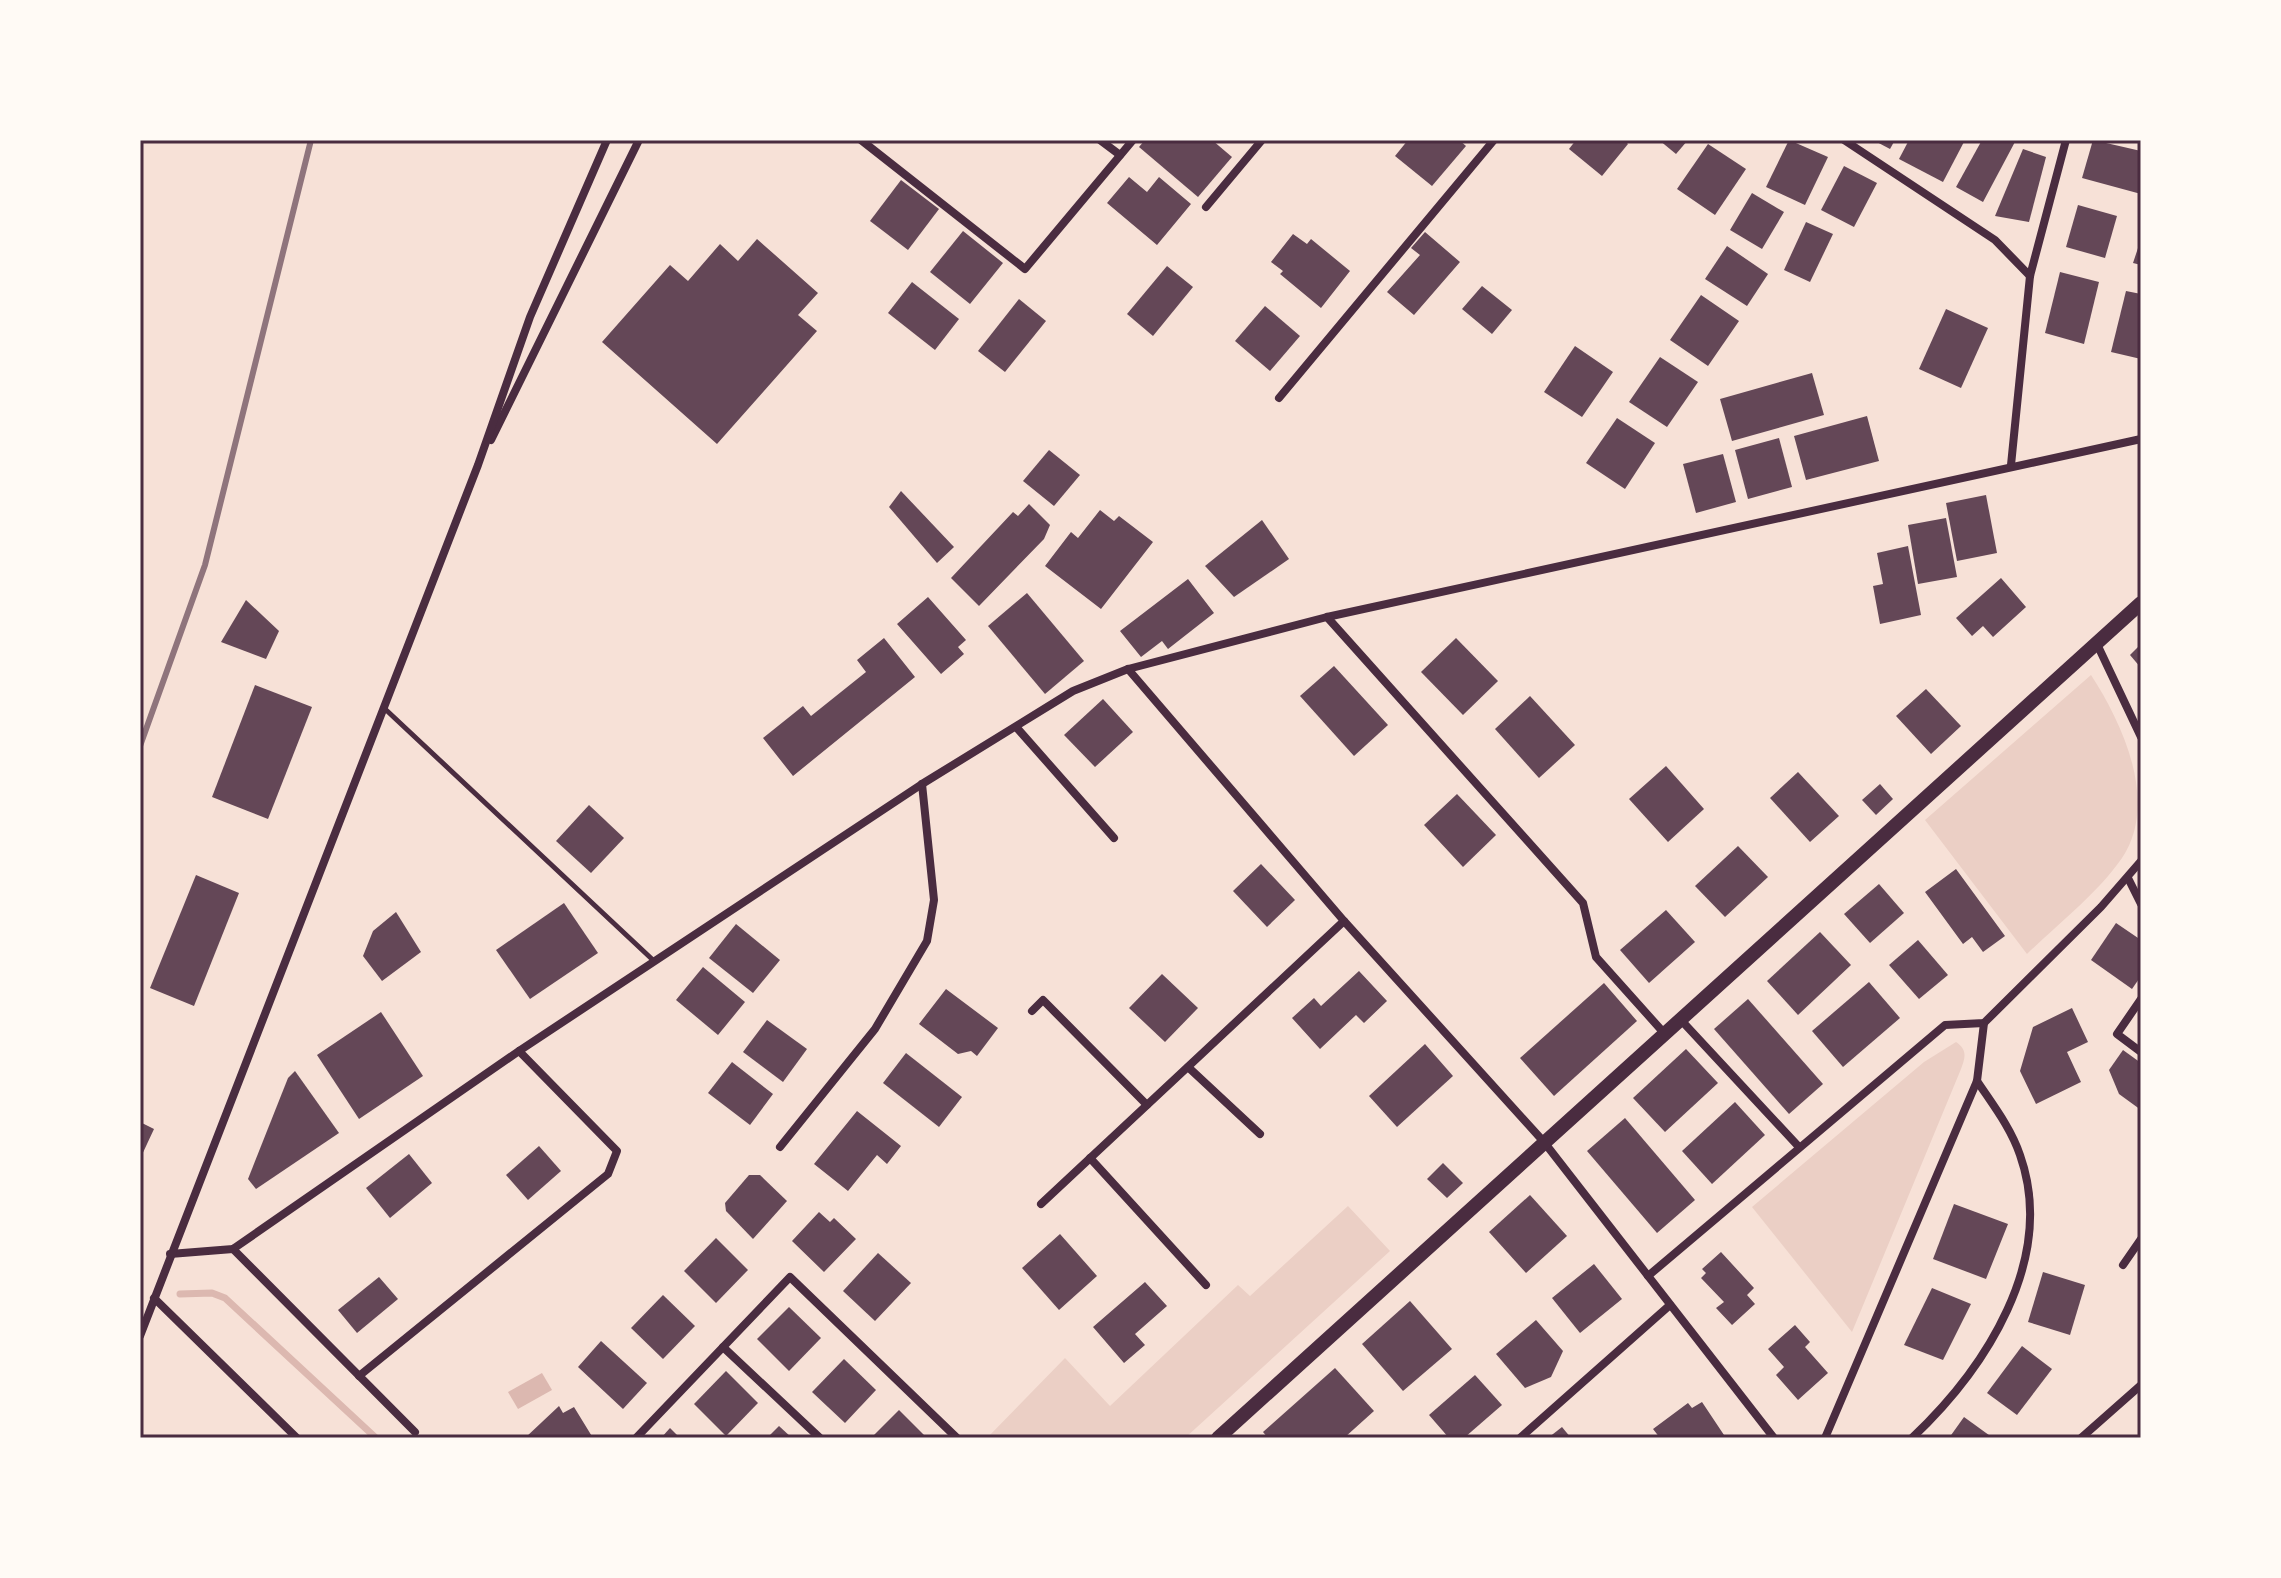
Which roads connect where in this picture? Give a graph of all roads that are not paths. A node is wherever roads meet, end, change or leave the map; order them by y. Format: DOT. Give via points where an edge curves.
graph roads {
  1 [pos="607,140"];
  2 [pos="639,140"];
  3 [pos="861,140"];
  4 [pos="1100,140"];
  5 [pos="1133,140"];
  6 [pos="1262,140"];
  7 [pos="1494,140"];
  8 [pos="1844,140"];
  9 [pos="2066,140"];
  10 [pos="1120,155"];
  11 [pos="1206,207"];
  12 [pos="2030,276"];
  13 [pos="1279,398"];
  14 [pos="2141,439"];
  15 [pos="478,465"];
  16 [pos="2011,465"];
  17 [pos="2141,603"];
  18 [pos="1327,617"];
  19 [pos="2096,642"];
  20 [pos="1128,669"];
  21 [pos="383,708"];
  22 [pos="1017,728"];
  23 [pos="2141,737"];
  24 [pos="922,784"];
  25 [pos="1114,838"];
  26 [pos="2141,861"];
  27 [pos="2128,878"];
  28 [pos="2141,904"];
  29 [pos="1344,921"];
  30 [pos="654,962"];
  31 [pos="2141,999"];
  32 [pos="1032,1011"];
  33 [pos="1680,1019"];
  34 [pos="1984,1023"];
  35 [pos="1664,1033"];
  36 [pos="519,1051"];
  37 [pos="2141,1052"];
  38 [pos="1188,1067"];
  39 [pos="1977,1081"];
  40 [pos="1147,1105"];
  41 [pos="1260,1134"];
  42 [pos="1544,1142"];
  43 [pos="780,1147"];
  44 [pos="1799,1147"];
  45 [pos="1090,1158"];
  46 [pos="1041,1204"];
  47 [pos="2141,1239"];
  48 [pos="233,1249"];
  49 [pos="170,1254"];
  50 [pos="2123,1265"];
  51 [pos="1648,1276"];
  52 [pos="1206,1285"];
  53 [pos="154,1298"];
  54 [pos="1670,1305"];
  55 [pos="140,1336"];
  56 [pos="723,1347"];
  57 [pos="359,1376"];
  58 [pos="2141,1385"];
  59 [pos="415,1432"];
  60 [pos="297,1438"];
  61 [pos="636,1438"];
  62 [pos="820,1438"];
  63 [pos="957,1438"];
  64 [pos="1218,1438"];
  65 [pos="1520,1438"];
  66 [pos="1774,1438"];
  67 [pos="1825,1438"];
  68 [pos="1912,1438"];
  69 [pos="2081,1438"];
  1 -- 15 [label="street" via="530,317"];
  2 -- 15 [label="street"];
  3 -- 10 [label="street" via="1025,269"];
  4 -- 10 [label="street"];
  5 -- 10 [label="street"];
  6 -- 11 [label="street"];
  7 -- 13 [label="street"];
  8 -- 12 [label="street" via="1995,240"];
  9 -- 12 [label="street"];
  12 -- 16 [label="street"];
  14 -- 16 [label="street"];
  15 -- 21 [label="street"];
  16 -- 18 [label="street"];
  17 -- 19 [label="main road"];
  18 -- 20 [label="street"];
  18 -- 35 [label="street" via="1583,903 1596,957"];
  19 -- 23 [label="street"];
  19 -- 33 [label="main road"];
  20 -- 22 [label="street" via="1073,691"];
  20 -- 29 [label="street"];
  21 -- 30 [label="lane"];
  21 -- 49 [label="street"];
  22 -- 24 [label="street"];
  22 -- 25 [label="street"];
  24 -- 30 [label="street"];
  24 -- 43 [label="street" via="934,900 927,941 875,1029"];
  26 -- 27 [label="street"];
  27 -- 28 [label="street"];
  27 -- 34 [label="street"];
  29 -- 38 [label="street"];
  29 -- 42 [label="street"];
  30 -- 36 [label="street"];
  31 -- 37 [label="street" via="2117,1034"];
  32 -- 40 [label="street" via="1043,1000"];
  33 -- 35 [label="main road"];
  33 -- 44 [label="street"];
  34 -- 39 [label="street"];
  34 -- 44 [label="street" via="1945,1025"];
  35 -- 42 [label="main road"];
  36 -- 48 [label="street"];
  36 -- 57 [label="street" via="617,1151 608,1174"];
  38 -- 40 [label="street"];
  38 -- 41 [label="street"];
  39 -- 67 [label="street"];
  39 -- 68 [label="street" via="2006,1126 2027,1181 2025,1262 2007,1313 1981,1356"];
  40 -- 45 [label="street"];
  42 -- 51 [label="street"];
  42 -- 64 [label="main road"];
  44 -- 51 [label="street"];
  45 -- 46 [label="street"];
  45 -- 52 [label="street"];
  47 -- 50 [label="street"];
  48 -- 49 [label="street"];
  48 -- 57 [label="street"];
  49 -- 53 [label="street"];
  51 -- 54 [label="street"];
  53 -- 55 [label="street"];
  53 -- 60 [label="street"];
  54 -- 65 [label="street"];
  54 -- 66 [label="street"];
  56 -- 61 [label="street"];
  56 -- 62 [label="street"];
  56 -- 63 [label="street" via="790,1277"];
  57 -- 59 [label="street"];
  58 -- 69 [label="street"];
}
